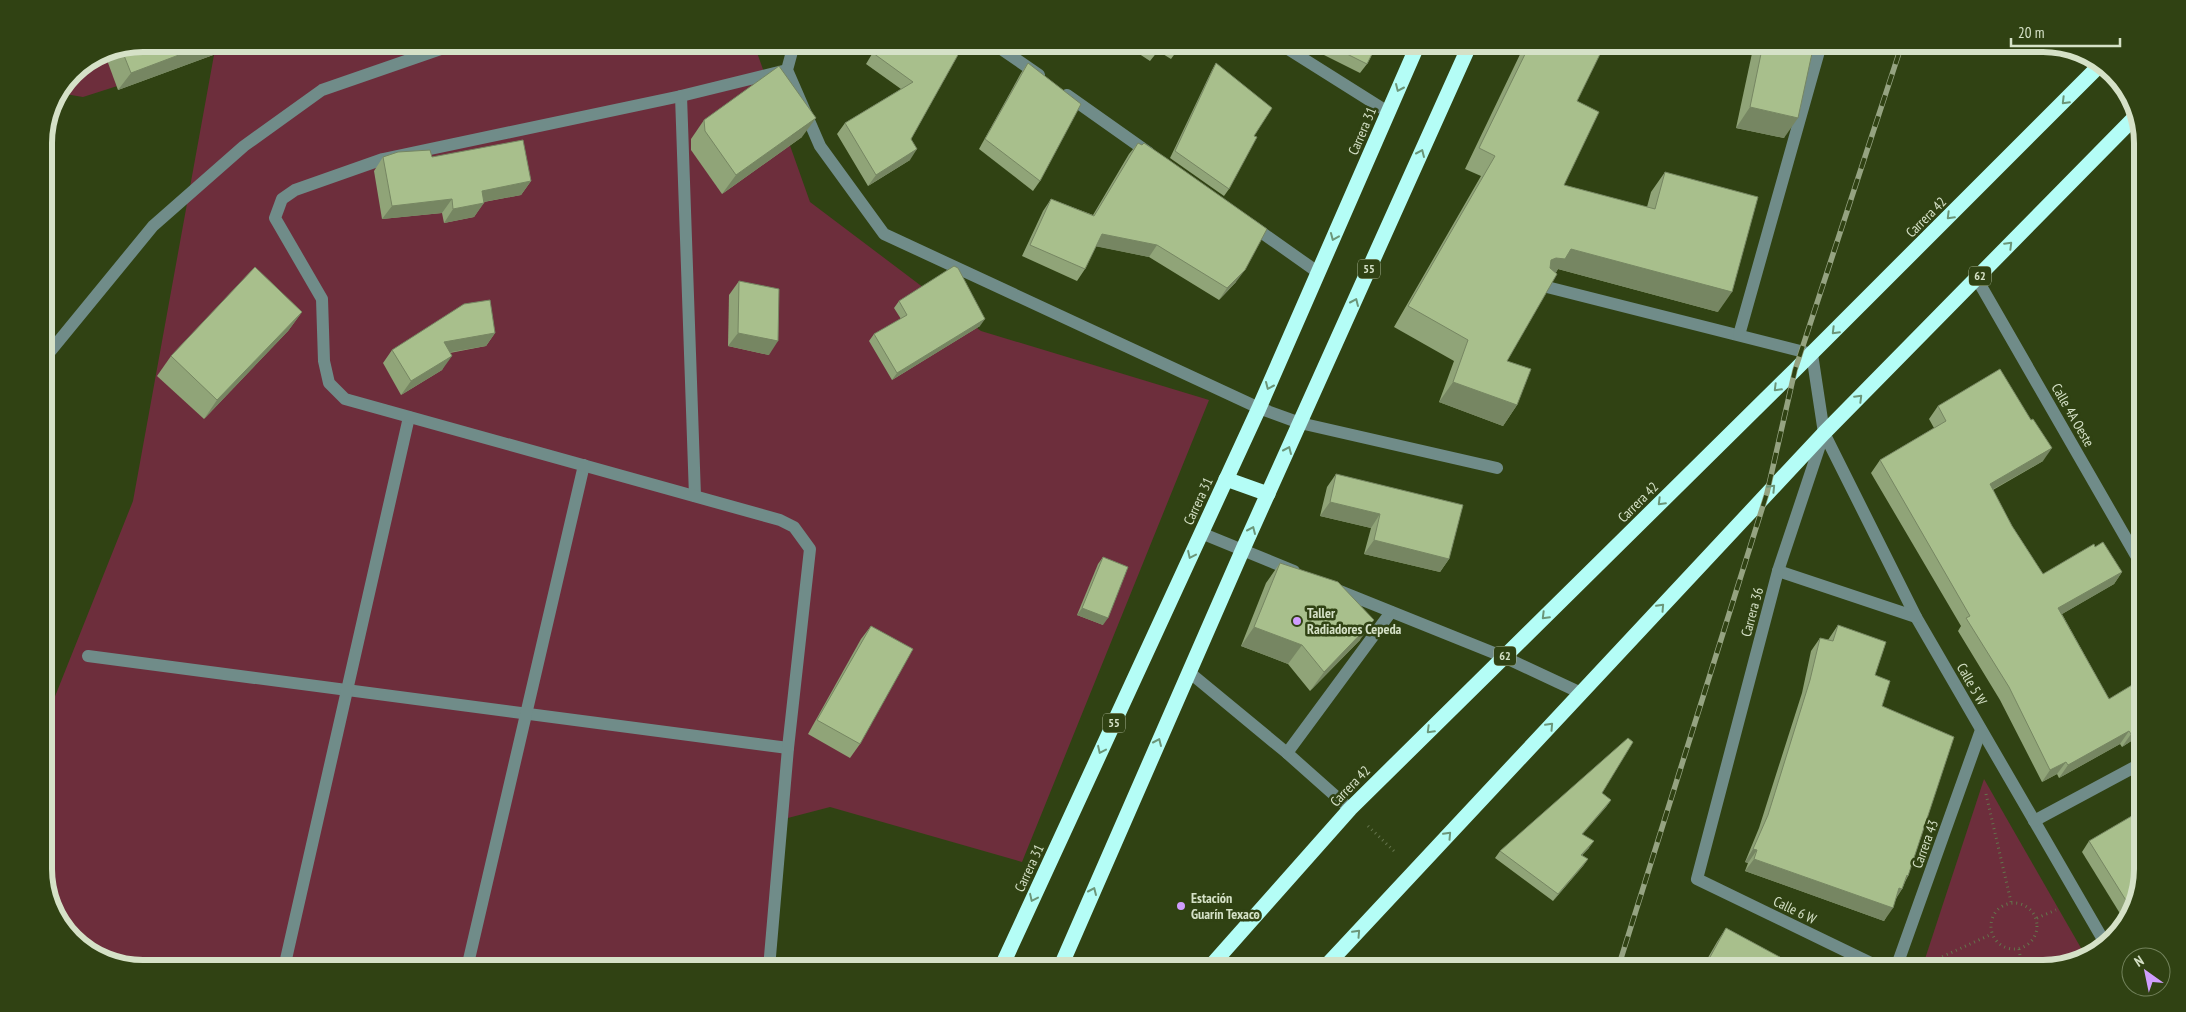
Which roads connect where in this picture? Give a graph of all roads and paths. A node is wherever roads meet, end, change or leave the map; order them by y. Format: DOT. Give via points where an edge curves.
graph roads {
  1 [pos="1293,52"];
  2 [pos="1414,52"];
  3 [pos="1466,52"];
  4 [pos="1819,52"];
  5 [pos="429,53"];
  6 [pos="792,53"];
  7 [pos="1006,53"];
  8 [pos="788,70"];
  9 [pos="2096,70"];
  10 [pos="681,96"];
  11 [pos="1388,112"];
  12 [pos="2131,121"];
  13 [pos="1156,158"];
  14 [pos="1238,215"];
  15 [pos="1319,273"];
  16 [pos="1977,279"];
  17 [pos="1543,286"];
  18 [pos="1738,335"];
  19 [pos="53,348"];
  20 [pos="1812,354"];
  21 [pos="1259,408"];
  22 [pos="408,416"];
  23 [pos="1300,423"];
  24 [pos="1824,433"];
  25 [pos="584,465"];
  26 [pos="1497,468"];
  27 [pos="1226,479"];
  28 [pos="1268,494"];
  29 [pos="695,496"];
  30 [pos="1202,533"];
  31 [pos="1243,549"];
  32 [pos="2134,551"];
  33 [pos="1778,571"];
  34 [pos="1304,575"];
  35 [pos="1321,583"];
  36 [pos="1391,612"];
  37 [pos="1916,617"];
  38 [pos="88,656"];
  39 [pos="1504,657"];
  40 [pos="1189,672"];
  41 [pos="347,690"];
  42 [pos="1581,693"];
  43 [pos="526,713"];
  44 [pos="1981,730"];
  45 [pos="788,748"];
  46 [pos="1287,753"];
  47 [pos="2134,766"];
  48 [pos="1984,788"];
  49 [pos="1981,798"];
  50 [pos="1994,804"];
  51 [pos="1350,809"];
  52 [pos="2034,821"];
  53 [pos="1415,871"];
  54 [pos="1697,879"];
  55 [pos="2011,902"];
  56 [pos="2050,902"];
  57 [pos="2059,918"];
  58 [pos="1992,934"];
  59 [pos="2102,938"];
  60 [pos="2019,949"];
  61 [pos="1901,955"];
  62 [pos="1928,956"];
  63 [pos="286,959"];
  64 [pos="469,959"];
  65 [pos="770,959"];
  66 [pos="1006,959"];
  67 [pos="1064,959"];
  68 [pos="1217,959"];
  69 [pos="1332,959"];
  70 [pos="1862,959"];
  71 [pos="1899,959"];
  72 [pos="1910,959"];
  73 [pos="1927,959"];
  74 [pos="1940,959"];
  75 [pos="2021,959"];
  1 -- 11 [label="street"];
  2 -- 11 [label="highway, Carrera 31 / 55, one-way"];
  23 -- 3 [label="highway, 55, one-way"];
  4 -- 18 [label="street"];
  5 -- 19 [label="street" via="322,90 244,146 153,226"];
  6 -- 8 [label="street"];
  7 -- 13 [label="street"];
  8 -- 10 [label="street"];
  8 -- 21 [label="street" via="820,146 884,234"];
  9 -- 20 [label="highway, Carrera 42 / 62, one-way"];
  10 -- 22 [label="street" via="383,159 295,190 282,199 275,218 322,299 324,361 329,383 345,399"];
  10 -- 29 [label="street"];
  11 -- 15 [label="highway, Carrera 31 / 55, one-way"];
  16 -- 12 [label="highway, 62, one-way"];
  14 -- 15 [label="street"];
  15 -- 21 [label="highway, Carrera 31 / 55, one-way"];
  24 -- 16 [label="highway, 62, one-way"];
  16 -- 32 [label="street, Calle 4A Oeste"];
  17 -- 18 [label="street"];
  18 -- 20 [label="street"];
  20 -- 24 [label="street, Carrera 36"];
  20 -- 39 [label="highway, Carrera 42 / 62, one-way"];
  21 -- 23 [label="street"];
  21 -- 27 [label="highway, Carrera 31 / 55"];
  22 -- 25 [label="street"];
  22 -- 41 [label="street"];
  23 -- 26 [label="street"];
  28 -- 23 [label="highway, 55, one-way"];
  24 -- 33 [label="street, Carrera 36"];
  24 -- 37 [label="street, Calle 5 W"];
  42 -- 24 [label="highway, 62, one-way"];
  25 -- 29 [label="street"];
  25 -- 43 [label="street"];
  27 -- 28 [label="highway"];
  27 -- 30 [label="highway, Carrera 31 / 55"];
  31 -- 28 [label="highway, 55, one-way"];
  29 -- 45 [label="street" via="780,520 794,527 810,549"];
  30 -- 31 [label="street"];
  30 -- 66 [label="highway, Carrera 31 / 55, one-way"];
  31 -- 34 [label="street"];
  31 -- 40 [label="highway, 55"];
  33 -- 37 [label="street"];
  33 -- 54 [label="street, Carrera 36"];
  35 -- 36 [label="street"];
  36 -- 39 [label="street"];
  36 -- 46 [label="street"];
  37 -- 44 [label="street, Calle 5 W"];
  38 -- 41 [label="street"];
  39 -- 42 [label="street"];
  39 -- 51 [label="highway, Carrera 42 / 62, one-way"];
  40 -- 46 [label="street"];
  67 -- 40 [label="highway, 55, one-way"];
  41 -- 43 [label="street"];
  41 -- 63 [label="street"];
  53 -- 42 [label="highway, 62, one-way"];
  43 -- 45 [label="street"];
  43 -- 64 [label="street"];
  44 -- 52 [label="street, Calle 5 W"];
  44 -- 61 [label="street, Carrera 43"];
  45 -- 65 [label="street"];
  46 -- 51 [label="street"];
  47 -- 52 [label="street"];
  48 -- 49 [label="path"];
  48 -- 50 [label="path"];
  48 -- 55 [label="path"];
  51 -- 53 [label="path"];
  51 -- 68 [label="highway, Carrera 42 / 62"];
  52 -- 59 [label="street, Calle 5 W"];
  69 -- 53 [label="highway, 62, one-way"];
  54 -- 70 [label="street, Calle 6 W"];
  55 -- 58 [label="path" via="1993,914"];
  55 -- 60 [label="path" via="2028,906 2037,918 2035,938"];
  56 -- 57 [label="path"];
  58 -- 60 [label="path" via="2003,946"];
  58 -- 74 [label="path"];
  60 -- 75 [label="path"];
  61 -- 71 [label="street, Carrera 43"];
  61 -- 72 [label="path"];
  62 -- 73 [label="path"];
}
